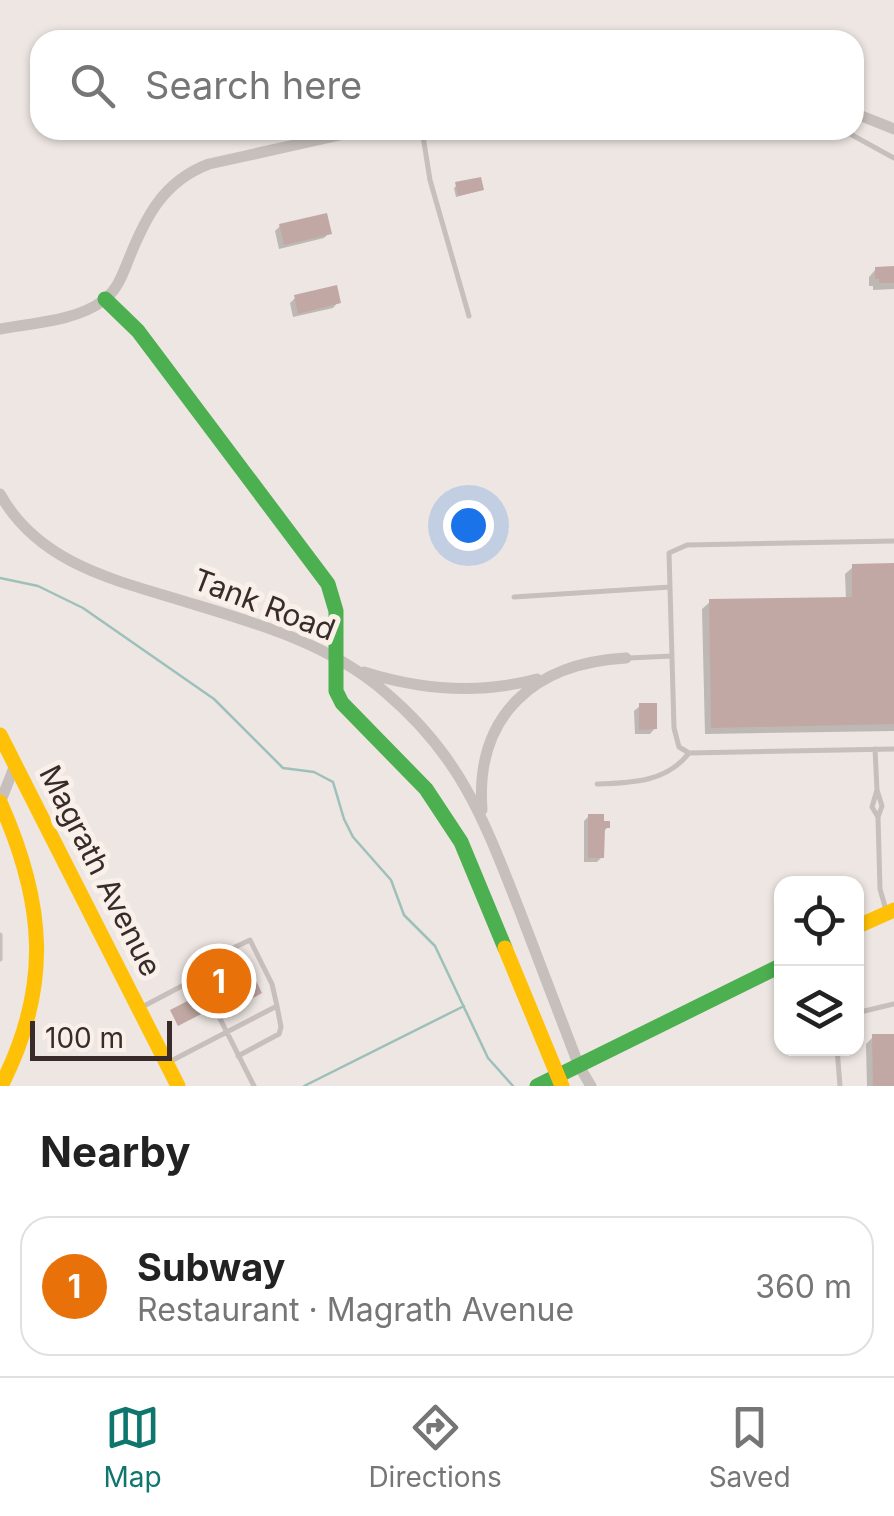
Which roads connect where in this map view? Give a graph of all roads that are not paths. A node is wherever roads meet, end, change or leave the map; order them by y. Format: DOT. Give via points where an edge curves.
graph roads {
  1 [pos="864,117"];
  2 [pos="894,129"];
  3 [pos="317,140"];
  4 [pos="424,140"];
  5 [pos="861,140"];
  6 [pos="894,158"];
  7 [pos="105,299"];
  8 [pos="469,316"];
  9 [pos="0,328"];
  10 [pos="0,494"];
  11 [pos="894,541"];
  12 [pos="670,587"];
  13 [pos="514,597"];
  14 [pos="672,656"];
  15 [pos="335,658"];
  16 [pos="626,658"];
  17 [pos="356,670"];
  18 [pos="546,676"];
  19 [pos="0,735"];
  20 [pos="875,749"];
  21 [pos="894,749"];
  22 [pos="689,753"];
  23 [pos="16,765"];
  24 [pos="598,784"];
  25 [pos="0,802"];
  26 [pos="482,814"];
  27 [pos="890,911"];
  28 [pos="864,923"];
  29 [pos="0,935"];
  30 [pos="0,959"];
  31 [pos="780,966"];
  32 [pos="199,978"];
  33 [pos="894,1004"];
  34 [pos="277,1006"];
  35 [pos="139,1009"];
  36 [pos="864,1010"];
  37 [pos="226,1032"];
  38 [pos="238,1056"];
  39 [pos="838,1056"];
  40 [pos="167,1063"];
  41 [pos="579,1066"];
  42 [pos="560,1081"];
  43 [pos="1,1086"];
  44 [pos="178,1086"];
  45 [pos="254,1086"];
  46 [pos="538,1086"];
  47 [pos="591,1086"];
  48 [pos="840,1086"];
  1 -- 2 [label="street"];
  3 -- 7 [label="street" via="209,164 184,176 152,208 120,282"];
  4 -- 8 [label="lane"];
  5 -- 6 [label="lane"];
  7 -- 9 [label="street" via="76,313"];
  7 -- 15 [label="street" via="138,331 328,584 336,611"];
  10 -- 15 [label="street, Tank Road" via="33,535 79,567 247,620"];
  11 -- 12 [label="lane" via="687,545 670,554"];
  12 -- 13 [label="lane"];
  12 -- 14 [label="lane"];
  14 -- 16 [label="lane"];
  14 -- 22 [label="lane" via="676,740"];
  15 -- 17 [label="street, Tank Road"];
  15 -- 42 [label="street" via="342,703 426,789 461,842"];
  16 -- 18 [label="street"];
  17 -- 18 [label="street" via="450,689"];
  17 -- 26 [label="street, Tank Road" via="421,725"];
  18 -- 26 [label="street" via="495,728 482,767"];
  19 -- 23 [label="street, Magrath Avenue"];
  20 -- 21 [label="lane"];
  20 -- 22 [label="lane"];
  20 -- 27 [label="lane" via="872,806 880,889"];
  22 -- 24 [label="lane" via="664,774"];
  23 -- 25 [label="street"];
  23 -- 35 [label="street, Magrath Avenue"];
  25 -- 43 [label="street" via="26,858 39,940 31,1010"];
  26 -- 41 [label="street, Tank Road"];
  27 -- 28 [label="street"];
  29 -- 30 [label="lane"];
  31 -- 41 [label="street"];
  32 -- 34 [label="lane" via="199,964 250,940"];
  32 -- 35 [label="lane"];
  32 -- 37 [label="lane"];
  33 -- 36 [label="lane"];
  34 -- 37 [label="lane"];
  34 -- 38 [label="lane" via="279,1034"];
  35 -- 40 [label="street, Magrath Avenue"];
  37 -- 38 [label="lane"];
  37 -- 40 [label="lane"];
  38 -- 45 [label="lane"];
  39 -- 48 [label="lane"];
  40 -- 44 [label="street, Magrath Avenue"];
  41 -- 42 [label="street"];
  41 -- 47 [label="street, Tank Road"];
  42 -- 46 [label="street"];
}
